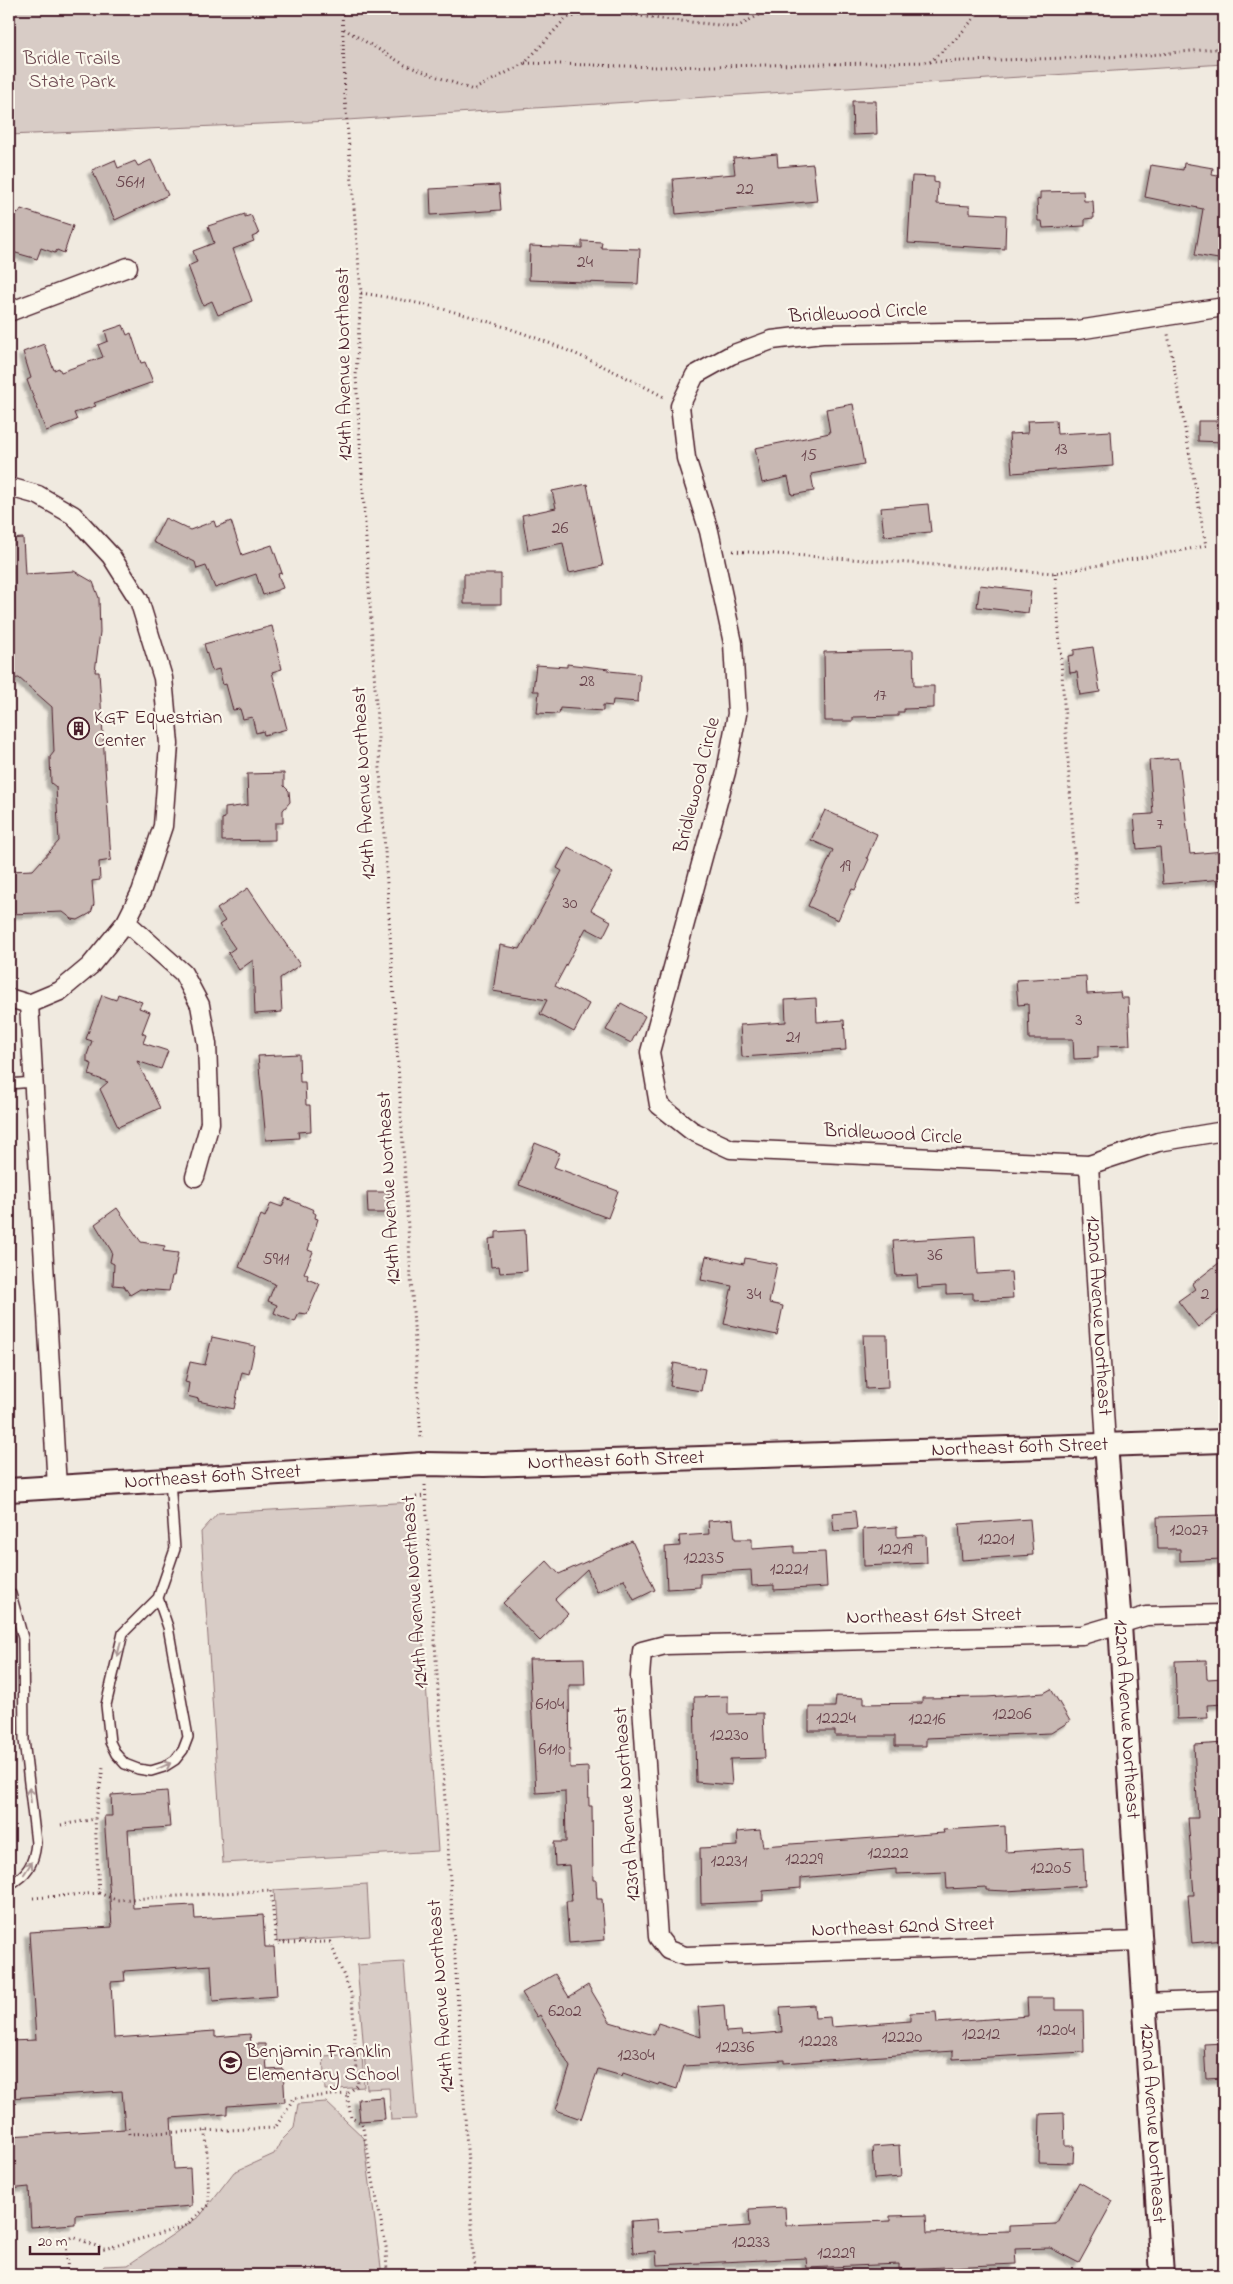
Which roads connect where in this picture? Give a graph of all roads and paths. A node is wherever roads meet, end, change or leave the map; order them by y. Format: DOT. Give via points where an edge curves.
graph roads {
  1 [pos="342,9"];
  2 [pos="770,9"];
  3 [pos="794,9"];
  4 [pos="834,9"];
  5 [pos="982,9"];
  6 [pos="344,29"];
  7 [pos="1224,48"];
  8 [pos="930,62"];
  9 [pos="525,63"];
  10 [pos="128,267"];
  11 [pos="361,293"];
  12 [pos="1224,308"];
  13 [pos="9,312"];
  14 [pos="1165,316"];
  15 [pos="680,406"];
  16 [pos="9,487"];
  17 [pos="713,550"];
  18 [pos="1055,573"];
  19 [pos="1078,906"];
  20 [pos="126,922"];
  21 [pos="9,998"];
  22 [pos="29,1004"];
  23 [pos="33,1082"];
  24 [pos="9,1084"];
  25 [pos="1224,1131"];
  26 [pos="1090,1164"];
  27 [pos="196,1177"];
  28 [pos="1224,1442"];
  29 [pos="1106,1444"];
  30 [pos="423,1464"];
  31 [pos="170,1480"];
  32 [pos="57,1487"];
  33 [pos="9,1490"];
  34 [pos="425,1496"];
  35 [pos="416,1497"];
  36 [pos="9,1592"];
  37 [pos="158,1598"];
  38 [pos="1224,1614"];
  39 [pos="1120,1625"];
  40 [pos="642,1652"];
  41 [pos="103,1768"];
  42 [pos="95,1819"];
  43 [pos="61,1825"];
  44 [pos="9,1885"];
  45 [pos="99,1893"];
  46 [pos="33,1898"];
  47 [pos="1140,1941"];
  48 [pos="668,1950"];
  49 [pos="1224,2000"];
  50 [pos="1145,2003"];
  51 [pos="348,2094"];
  52 [pos="128,2128"];
  53 [pos="206,2131"];
  54 [pos="68,2275"];
  55 [pos="387,2275"];
  56 [pos="475,2275"];
  57 [pos="1162,2275"];
  1 -- 6 [label="path, 124th Avenue Northeast"];
  2 -- 9 [label="path" via="737,27 602,10 566,18"];
  3 -- 4 [label="path"];
  5 -- 8 [label="path"];
  6 -- 9 [label="path" via="405,65 473,90"];
  6 -- 11 [label="path, 124th Avenue Northeast" via="345,98"];
  7 -- 8 [label="path" via="1138,56"];
  8 -- 9 [label="path" via="658,67"];
  10 -- 13 [label="street"];
  11 -- 15 [label="path" via="482,318 592,360"];
  11 -- 30 [label="path, 124th Avenue Northeast" via="356,376"];
  12 -- 14 [label="street, Bridlewood Circle"];
  14 -- 15 [label="street, Bridlewood Circle" via="1078,330 871,332 772,340 731,355 695,375"];
  14 -- 18 [label="path" via="1206,546"];
  15 -- 17 [label="street, Bridlewood Circle" via="686,458"];
  16 -- 20 [label="street" via="38,495 73,514 112,556 139,600 163,678 169,744 163,826 141,892"];
  17 -- 18 [label="path"];
  17 -- 26 [label="street, Bridlewood Circle" via="733,643 737,714 726,772 650,1052 659,1105 692,1131 732,1148"];
  18 -- 19 [label="path"];
  20 -- 22 [label="street" via="90,966 60,991"];
  20 -- 27 [label="street" via="184,973 200,1005 207,1044 210,1123"];
  21 -- 22 [label="street"];
  22 -- 23 [label="street"];
  23 -- 24 [label="lane"];
  23 -- 32 [label="street"];
  25 -- 26 [label="street, Bridlewood Circle" via="1158,1142"];
  26 -- 29 [label="street, 122nd Avenue Northeast"];
  28 -- 29 [label="street, Northeast 60th Street"];
  29 -- 30 [label="street, Northeast 60th Street" via="484,1466"];
  29 -- 39 [label="street, 122nd Avenue Northeast"];
  30 -- 31 [label="street, Northeast 60th Street"];
  30 -- 34 [label="path, 124th Avenue Northeast"];
  31 -- 32 [label="street, Northeast 60th Street"];
  31 -- 37 [label="lane" via="175,1549"];
  32 -- 33 [label="street, Northeast 60th Street"];
  34 -- 35 [label="path"];
  34 -- 56 [label="path, 124th Avenue Northeast"];
  44 -- 36 [label="lane, one-way" via="29,1869 35,1857 36,1843 24,1740 23,1638"];
  37 -- 37 [label="lane, one-way" via="123,1633 106,1704 110,1742 116,1754 132,1766 151,1771 175,1760 188,1737 168,1627"];
  38 -- 39 [label="street, Northeast 61st Street" via="1146,1616"];
  39 -- 40 [label="street, Northeast 61st Street" via="1082,1635 665,1645"];
  39 -- 47 [label="street, 122nd Avenue Northeast"];
  40 -- 48 [label="street, 123rd Avenue Northeast" via="640,1677 658,1937"];
  41 -- 42 [label="path"];
  42 -- 43 [label="path"];
  42 -- 45 [label="path"];
  45 -- 46 [label="path"];
  45 -- 51 [label="path" via="116,1900 271,1890 276,1943 330,1942 352,1996 358,2085"];
  47 -- 48 [label="street, Northeast 62nd Street" via="685,1956"];
  47 -- 50 [label="street, 122nd Avenue Northeast"];
  49 -- 50 [label="street"];
  50 -- 57 [label="street, 122nd Avenue Northeast"];
  51 -- 53 [label="path" via="294,2098 275,2128"];
  51 -- 55 [label="path" via="351,2118 362,2123 386,2247"];
  52 -- 53 [label="path" via="128,2134"];
  53 -- 54 [label="path" via="208,2205 184,2227 104,2248 73,2237 66,2241"];
}
